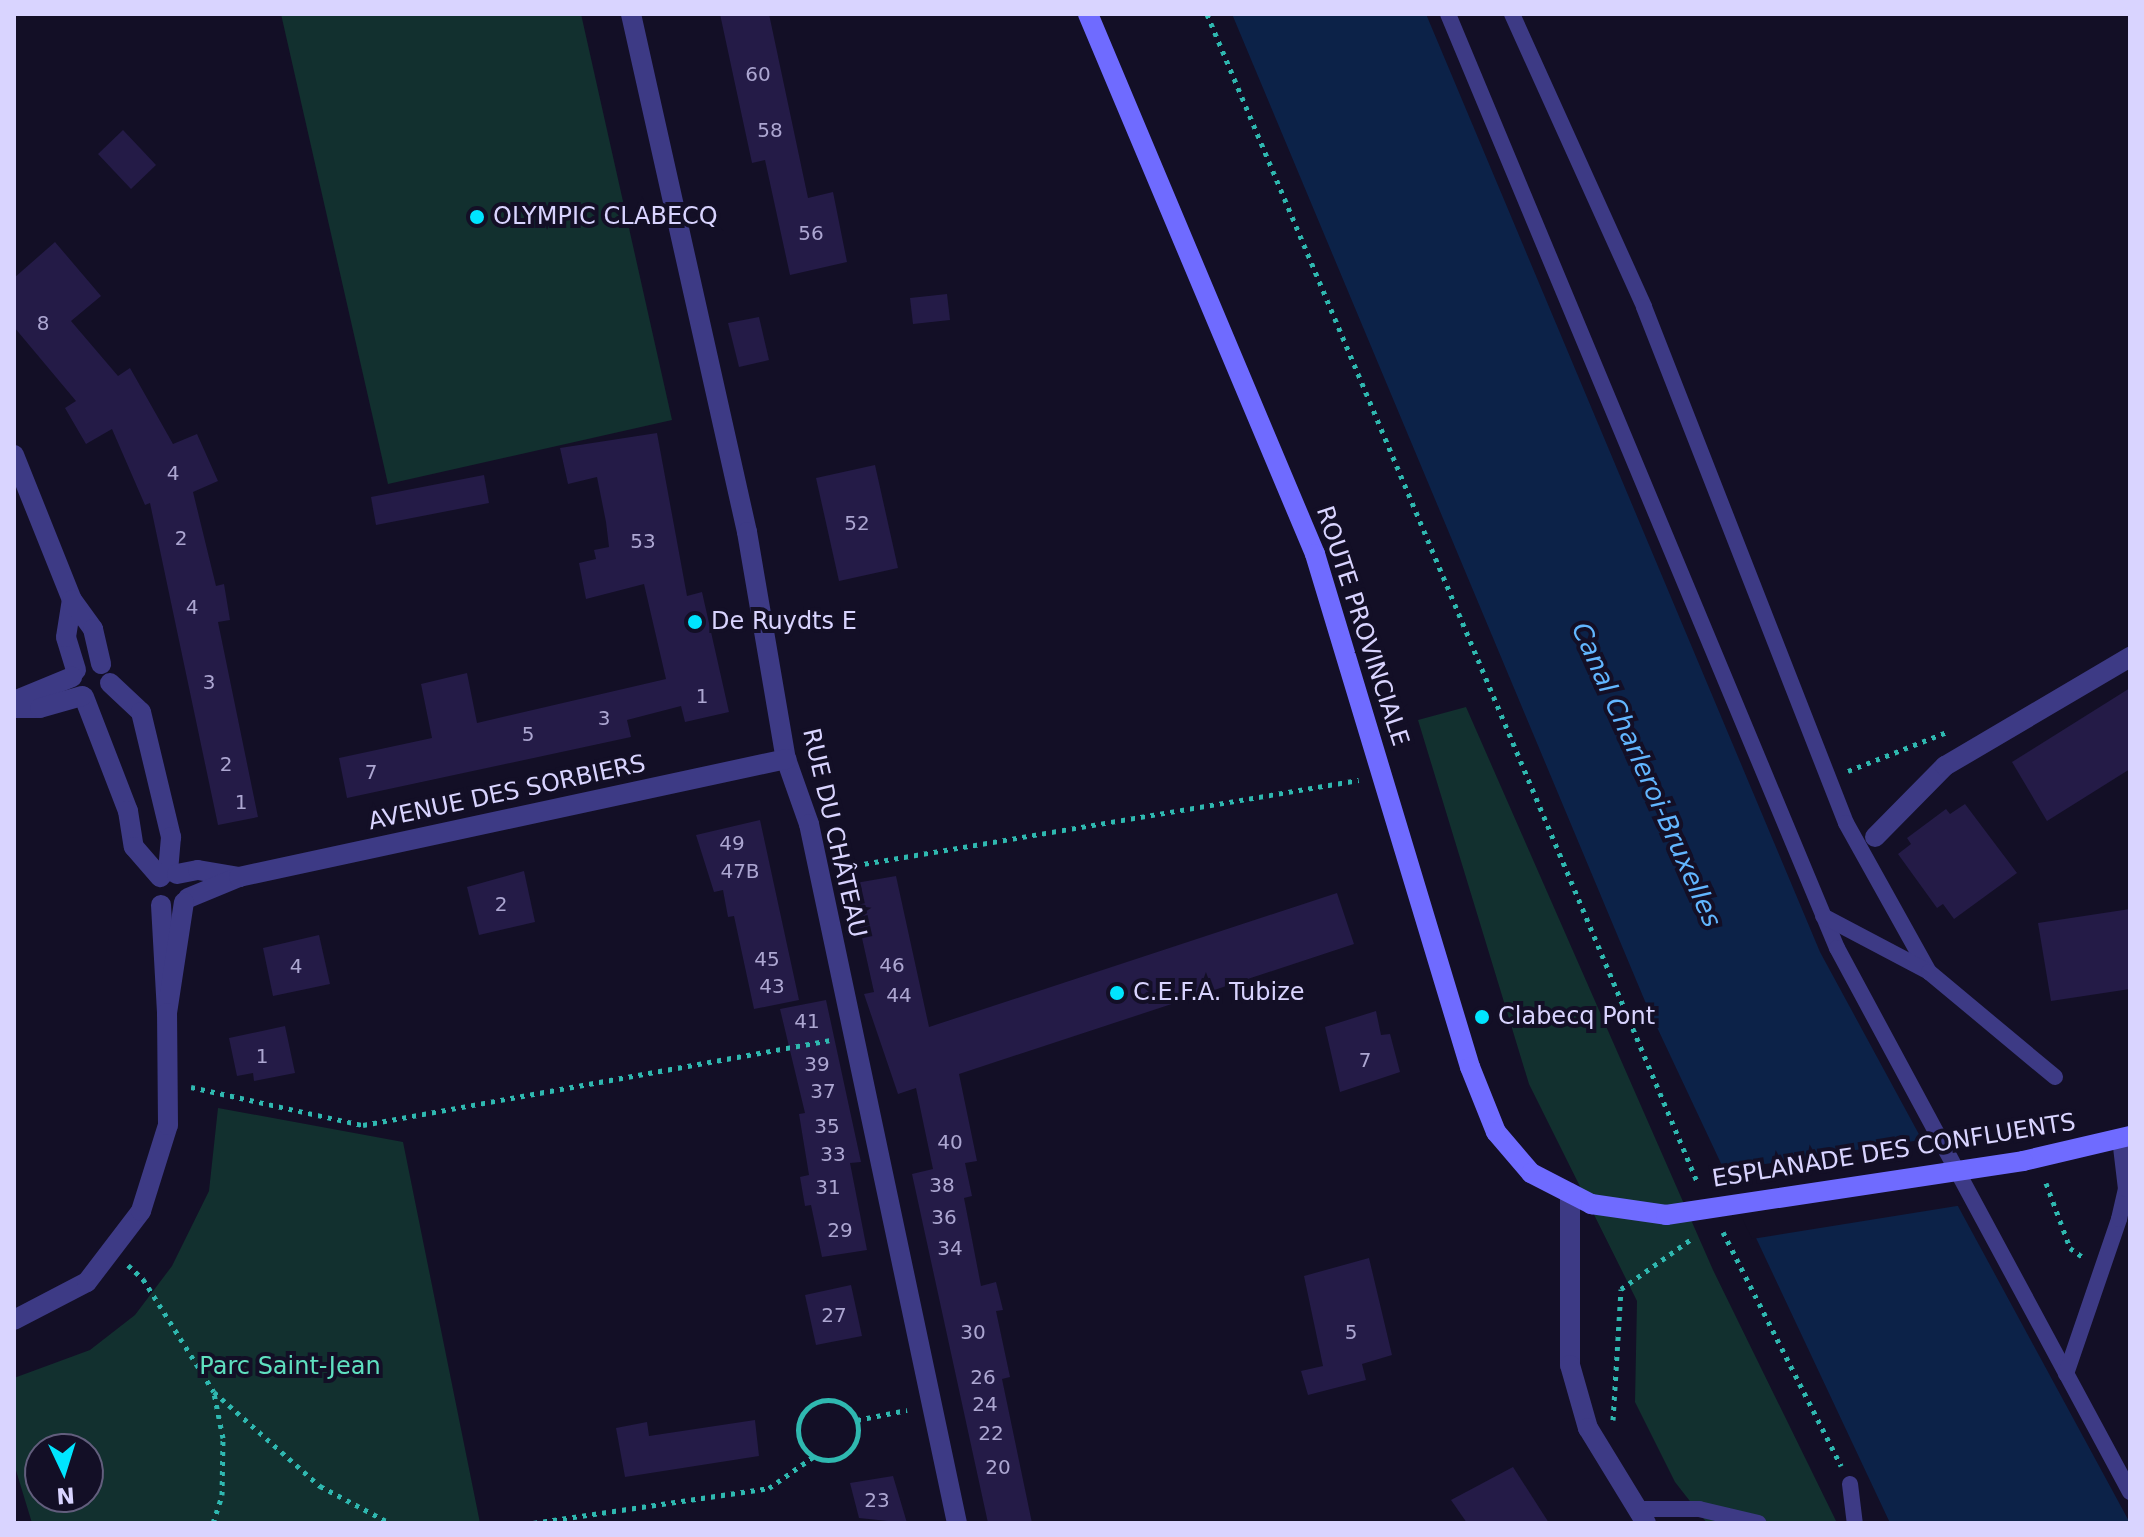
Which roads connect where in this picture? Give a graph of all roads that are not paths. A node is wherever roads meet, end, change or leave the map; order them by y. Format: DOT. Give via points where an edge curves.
graph roads {
  1 [pos="631,14"];
  2 [pos="1088,14"];
  3 [pos="1448,14"];
  4 [pos="1512,14"];
  5 [pos="14,455"];
  6 [pos="72,600"];
  7 [pos="2130,657"];
  8 [pos="74,674"];
  9 [pos="106,674"];
  10 [pos="83,697"];
  11 [pos="14,701"];
  12 [pos="14,708"];
  13 [pos="786,759"];
  14 [pos="1875,837"];
  15 [pos="168,874"];
  16 [pos="239,877"];
  17 [pos="186,900"];
  18 [pos="161,905"];
  19 [pos="1823,916"];
  20 [pos="1929,972"];
  21 [pos="167,1013"];
  22 [pos="2055,1077"];
  23 [pos="2125,1137"];
  24 [pos="1570,1193"];
  25 [pos="1666,1215"];
  26 [pos="14,1320"];
  27 [pos="2066,1374"];
  28 [pos="1850,1484"];
  29 [pos="2130,1492"];
  30 [pos="1642,1516"];
  31 [pos="957,1523"];
  32 [pos="1758,1523"];
  33 [pos="1855,1523"];
  1 -- 13 [label="street, RUE DU CHÂTEAU" via="747,532"];
  2 -- 24 [label="main road, ROUTE PROVINCIALE" via="1315,554 1470,1067 1496,1132 1531,1173"];
  3 -- 19 [label="lane"];
  4 -- 20 [label="lane" via="1644,307 1828,779"];
  5 -- 6 [label="street"];
  6 -- 8 [label="street" via="66,637"];
  6 -- 9 [label="street" via="93,629"];
  7 -- 14 [label="street" via="1945,766"];
  8 -- 9 [label="street" via="90,662"];
  8 -- 10 [label="street"];
  8 -- 11 [label="street"];
  9 -- 10 [label="street" via="106,694"];
  9 -- 15 [label="street" via="141,712 171,837"];
  10 -- 12 [label="street" via="40,708"];
  10 -- 15 [label="street" via="128,811 134,847"];
  13 -- 16 [label="street, AVENUE DES SORBIERS"];
  13 -- 31 [label="street, RUE DU CHÂTEAU" via="819,871"];
  15 -- 16 [label="street" via="198,870"];
  15 -- 17 [label="street" via="185,879"];
  15 -- 18 [label="street" via="154,883"];
  16 -- 17 [label="street"];
  17 -- 18 [label="street" via="173,909"];
  17 -- 21 [label="street"];
  18 -- 21 [label="street"];
  19 -- 20 [label="lane"];
  19 -- 27 [label="lane"];
  20 -- 22 [label="lane"];
  21 -- 26 [label="street" via="168,1125 141,1211 87,1282"];
  23 -- 25 [label="main road, ESPLANADE DES CONFLUENTS, bridge" via="2023,1161"];
  23 -- 27 [label="lane" via="2126,1189"];
  24 -- 25 [label="main road, ROUTE PROVINCIALE" via="1591,1204"];
  24 -- 30 [label="street" via="1570,1365 1588,1428"];
  27 -- 29 [label="lane"];
  28 -- 33 [label="lane"];
  30 -- 32 [label="lane" via="1699,1509"];
}
